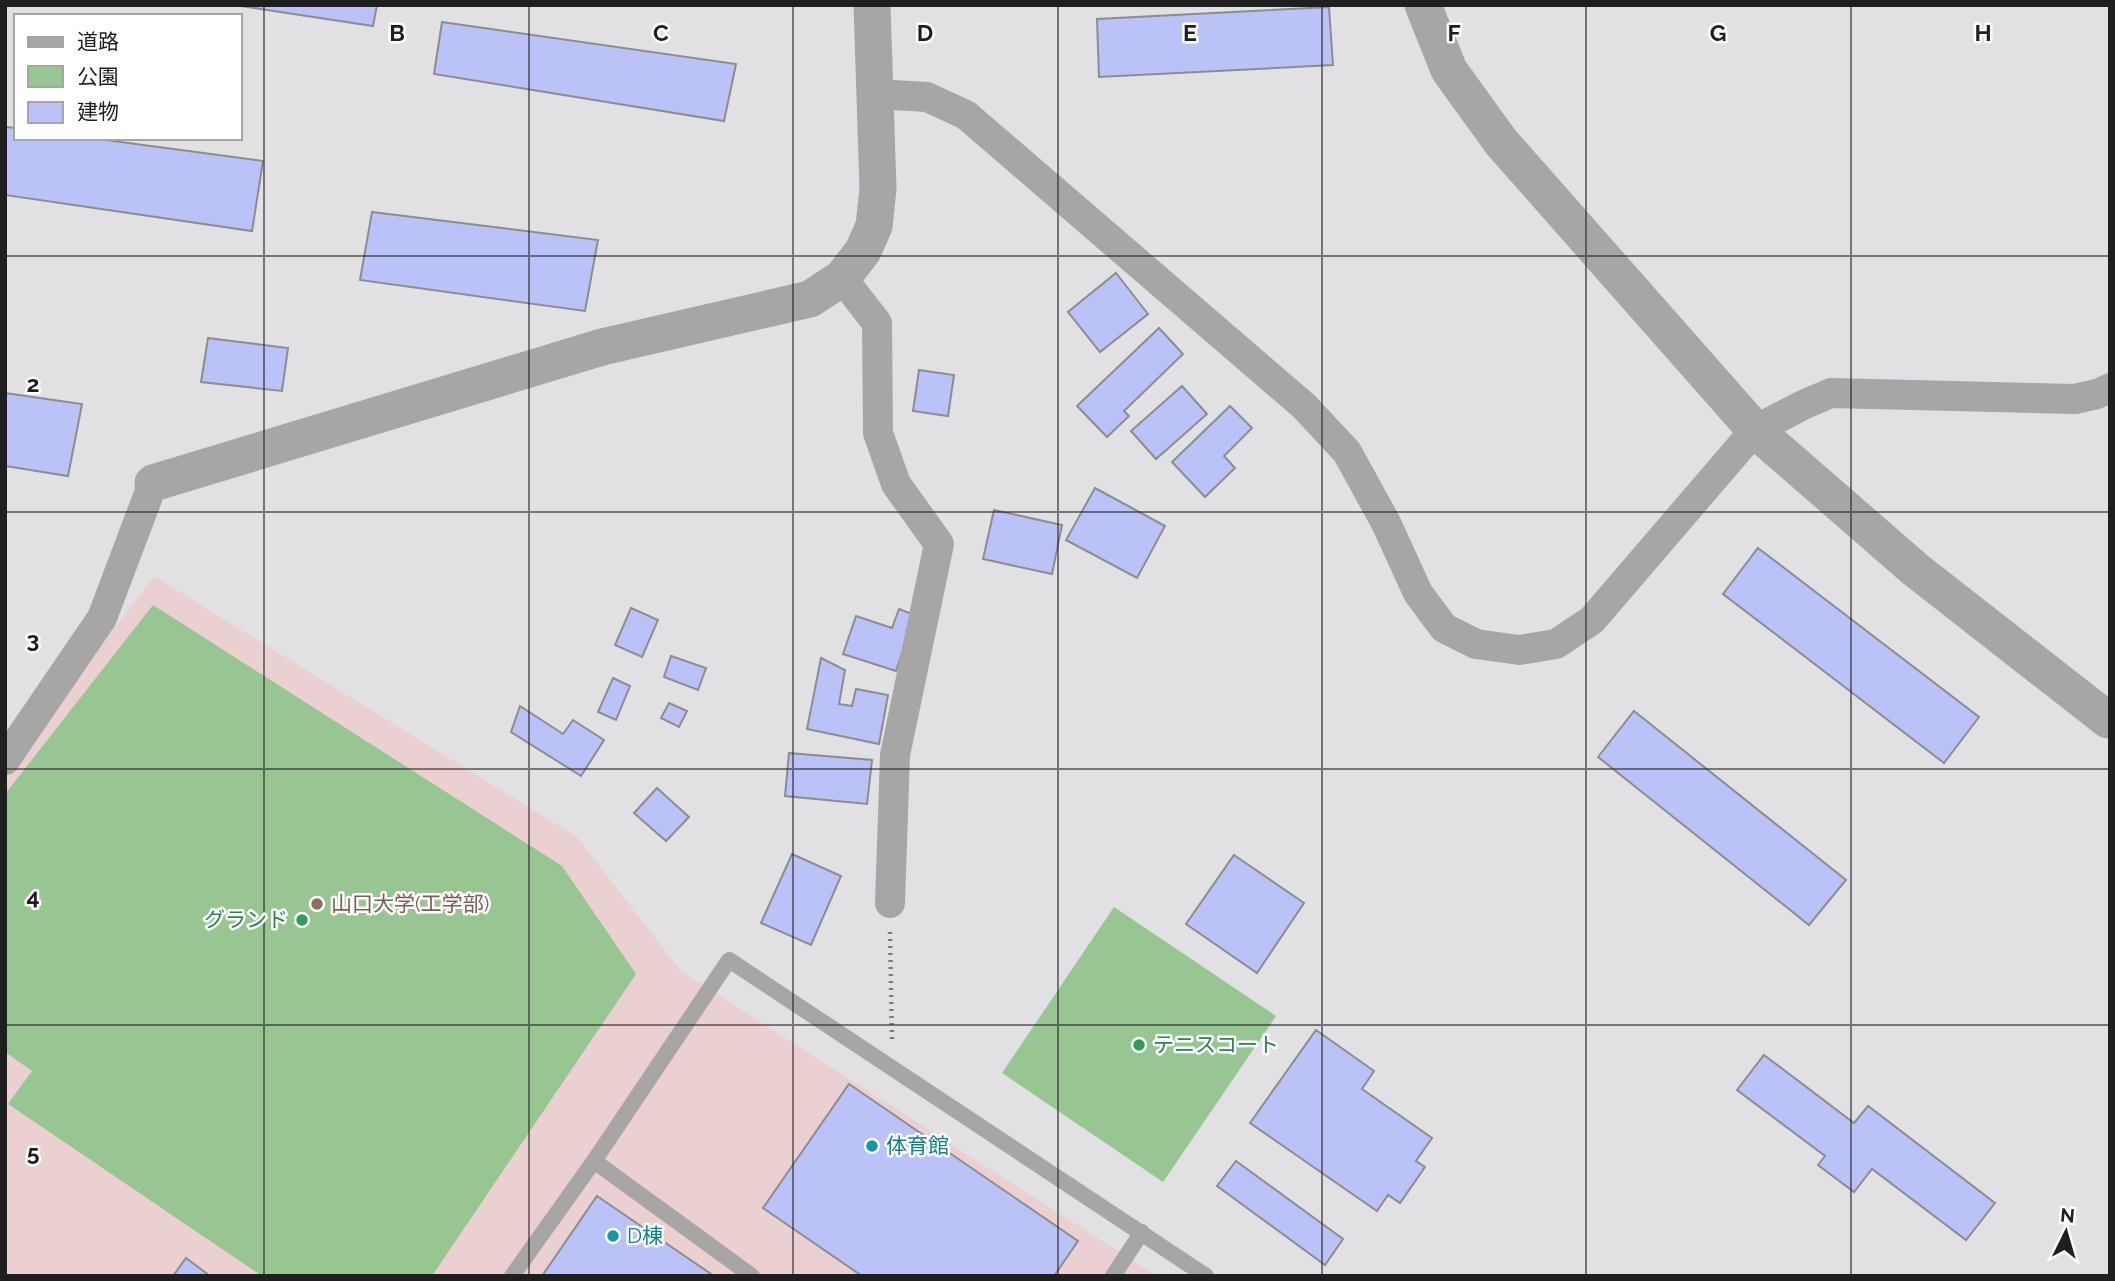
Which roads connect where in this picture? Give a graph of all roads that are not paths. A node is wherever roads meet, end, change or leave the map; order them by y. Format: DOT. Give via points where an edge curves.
graph roads {
  1 [pos="872,5"];
  2 [pos="1423,5"];
  3 [pos="875,94"];
  4 [pos="842,278"];
  5 [pos="2110,388"];
  6 [pos="1755,430"];
  7 [pos="153,483"];
  8 [pos="2109,721"];
  9 [pos="5,760"];
  10 [pos="890,903"];
  11 [pos="594,1161"];
  12 [pos="1142,1232"];
  13 [pos="512,1276"];
  14 [pos="752,1276"];
  15 [pos="1113,1276"];
  16 [pos="1206,1276"];
  1 -- 3 [label="street"];
  2 -- 6 [label="street" via="1449,70 1501,142"];
  3 -- 4 [label="street" via="878,190 874,226 863,251"];
  3 -- 6 [label="street" via="927,97 965,114 1304,406 1347,452 1418,593 1444,628 1476,643 1519,650 1556,644 1592,620"];
  4 -- 7 [label="street" via="810,299 601,347"];
  4 -- 10 [label="street" via="877,323 878,433 896,484 939,544 895,755"];
  5 -- 6 [label="street" via="2075,399 1831,393"];
  6 -- 8 [label="street" via="1916,570"];
  7 -- 9 [label="street" via="102,618"];
  11 -- 12 [label="lane" via="729,960"];
  11 -- 13 [label="lane"];
  11 -- 14 [label="lane"];
  12 -- 15 [label="lane"];
  12 -- 16 [label="lane"];
}
